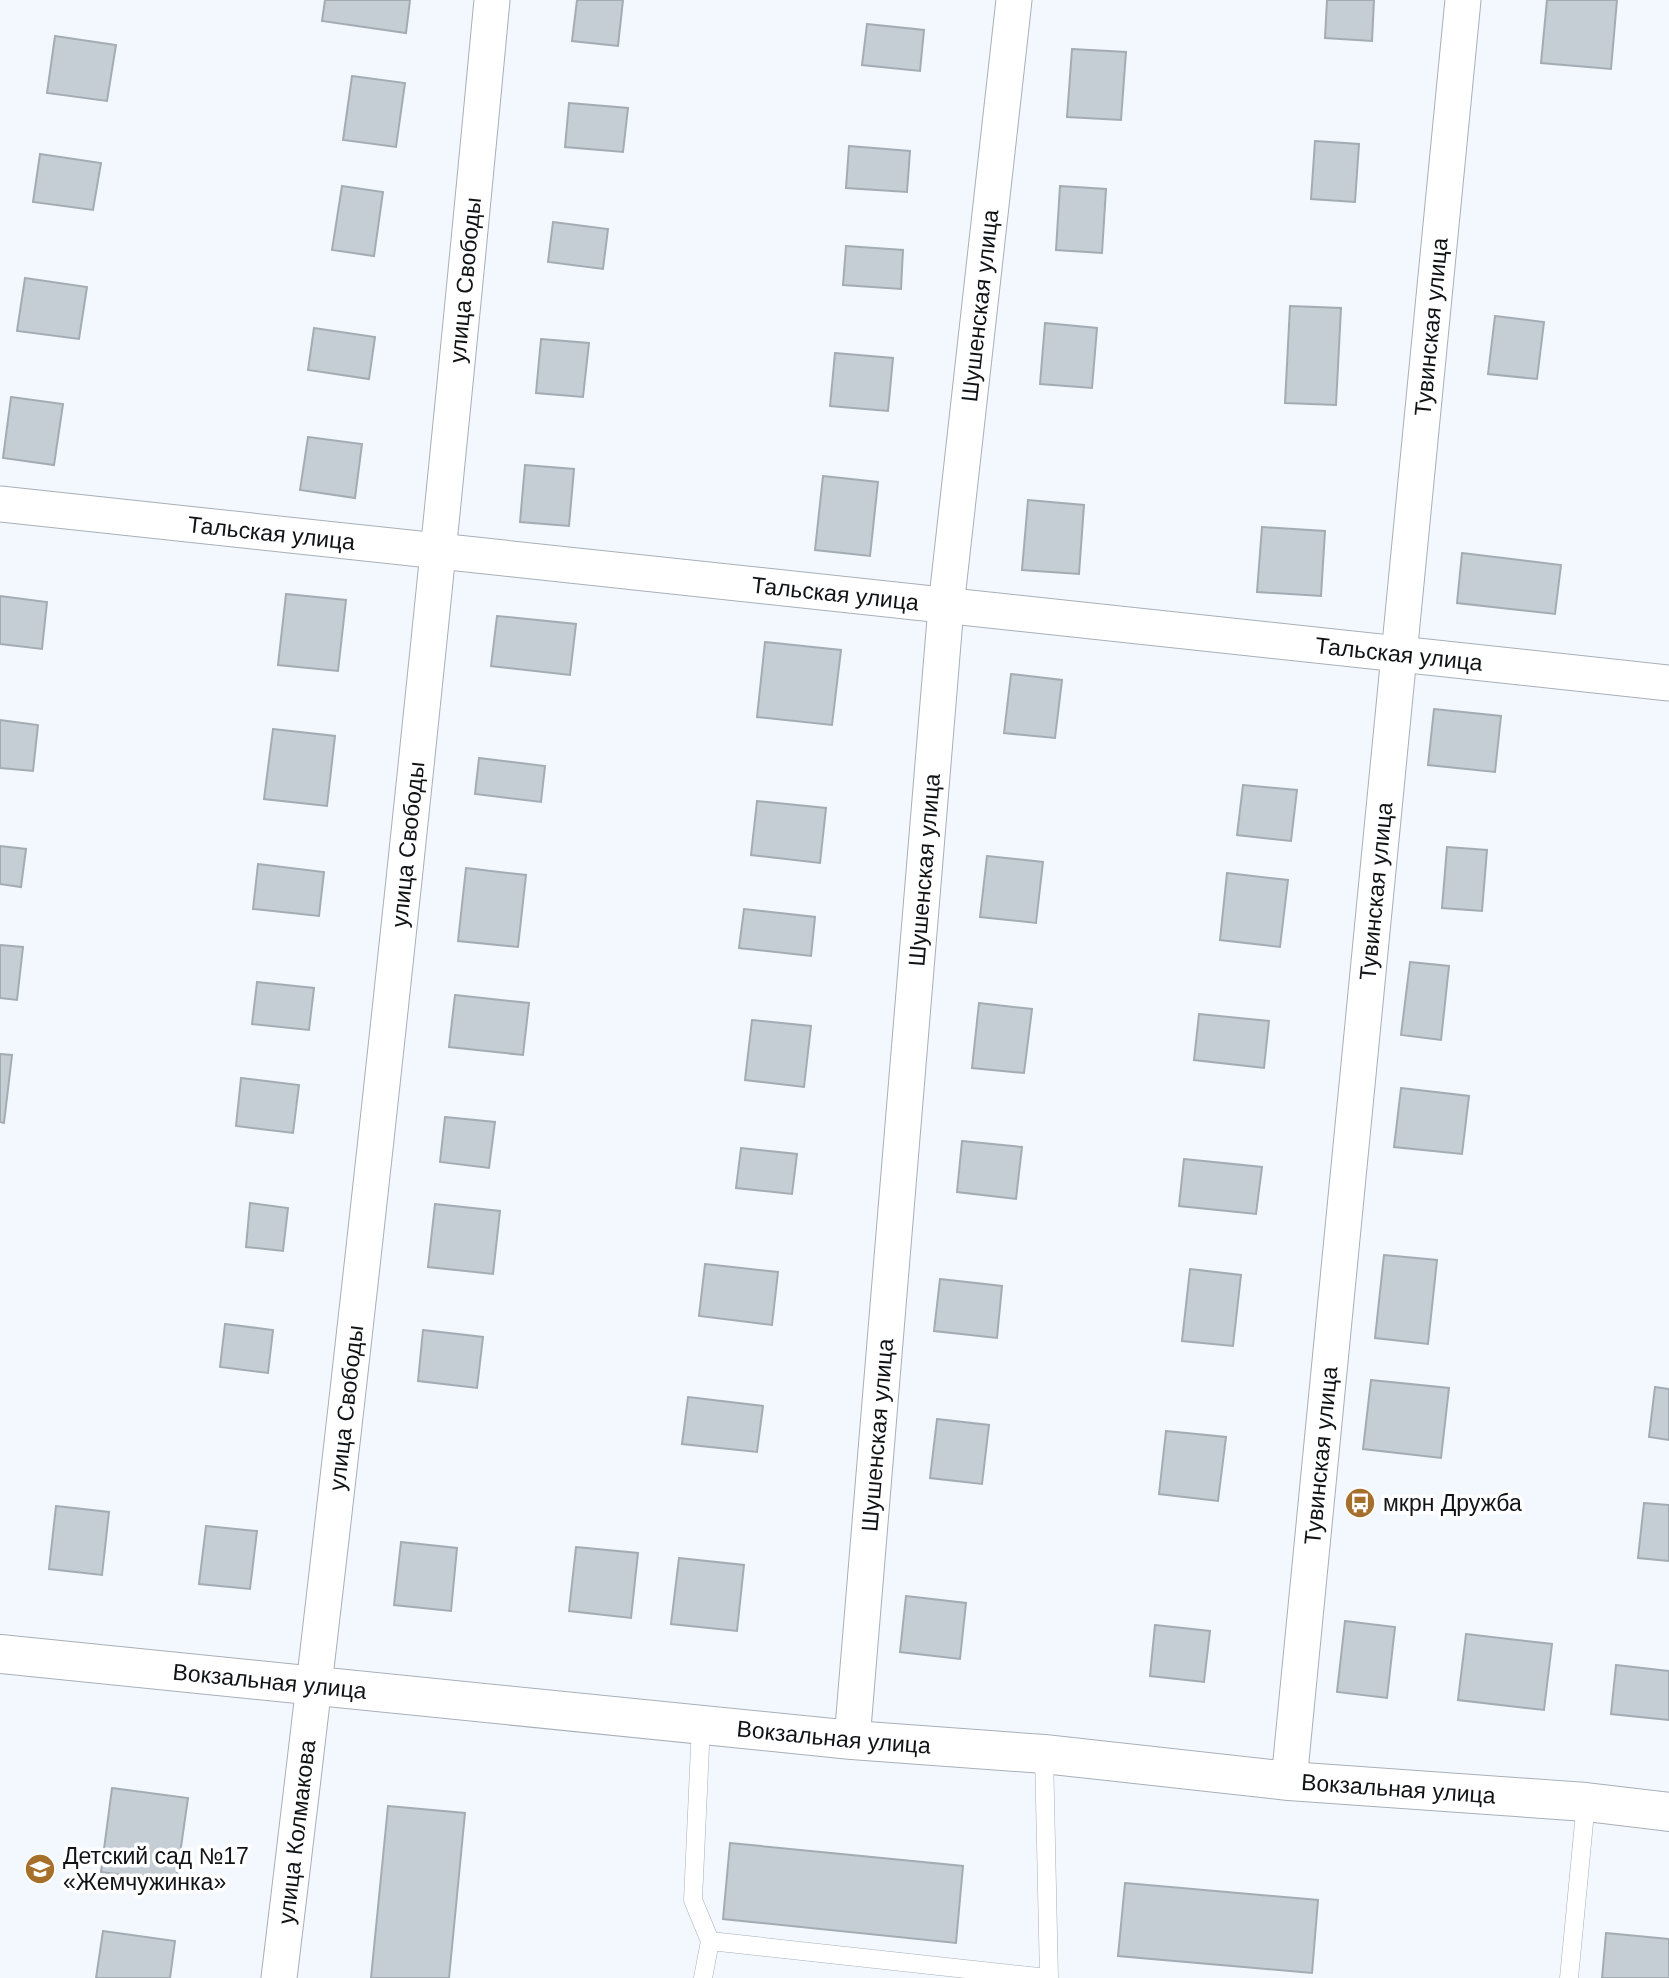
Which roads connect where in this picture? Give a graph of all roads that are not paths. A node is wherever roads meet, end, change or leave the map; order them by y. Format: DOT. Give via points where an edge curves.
graph roads {
  1 [pos="492,0"];
  2 [pos="1014,0"];
  3 [pos="1464,0"];
  4 [pos="0,504"];
  5 [pos="440,552"];
  6 [pos="946,607"];
  7 [pos="1401,656"];
  8 [pos="1669,683"];
  9 [pos="0,1654"];
  10 [pos="315,1687"];
  11 [pos="701,1725"];
  12 [pos="852,1740"];
  13 [pos="1044,1755"];
  14 [pos="1289,1781"];
  15 [pos="1586,1802"];
  16 [pos="1669,1812"];
  17 [pos="710,1941"];
  18 [pos="279,1978"];
  19 [pos="703,1978"];
  20 [pos="1048,1978"];
  21 [pos="1569,1978"];
  1 -- 5 [label="street, улица Свободы"];
  2 -- 6 [label="street, Шушенская улица"];
  3 -- 7 [label="street, Тувинская улица"];
  4 -- 5 [label="street, Тальская улица"];
  5 -- 6 [label="street, Тальская улица"];
  5 -- 10 [label="street, улица Свободы"];
  6 -- 7 [label="street, Тальская улица"];
  6 -- 12 [label="street, Шушенская улица"];
  7 -- 8 [label="street, Тальская улица"];
  7 -- 14 [label="street, Тувинская улица"];
  9 -- 10 [label="street, Вокзальная улица"];
  10 -- 11 [label="street, Вокзальная улица"];
  10 -- 18 [label="street, улица Колмакова"];
  11 -- 12 [label="street, Вокзальная улица"];
  11 -- 17 [label="lane" via="693,1900"];
  12 -- 13 [label="street, Вокзальная улица"];
  13 -- 14 [label="street, Вокзальная улица"];
  13 -- 20 [label="lane"];
  14 -- 15 [label="street, Вокзальная улица"];
  15 -- 16 [label="street, Вокзальная улица"];
  15 -- 21 [label="lane"];
  17 -- 19 [label="lane"];
  17 -- 20 [label="lane"];
}
